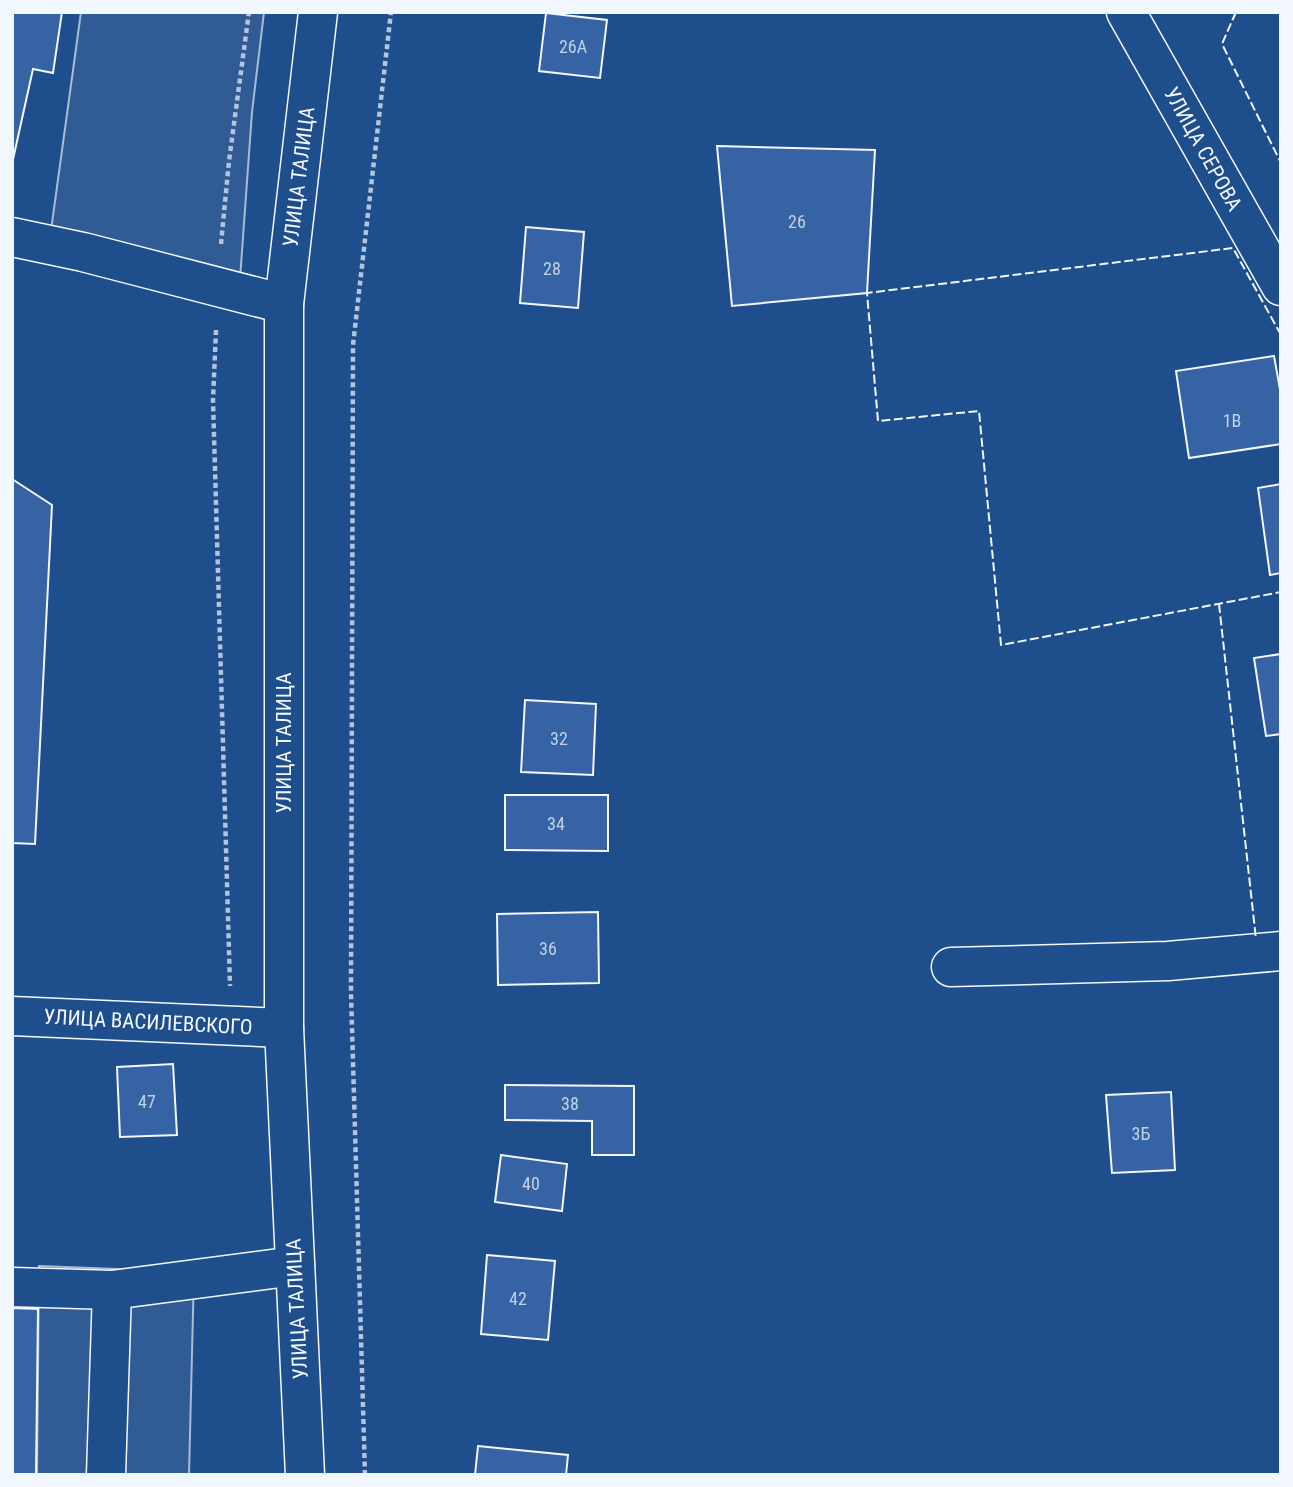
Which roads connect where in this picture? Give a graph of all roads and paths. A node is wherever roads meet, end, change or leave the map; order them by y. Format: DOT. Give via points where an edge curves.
graph roads {
  1 [pos="249,12"];
  2 [pos="318,12"];
  3 [pos="391,12"];
  4 [pos="1126,12"];
  5 [pos="12,237"];
  6 [pos="1281,286"];
  7 [pos="218,287"];
  8 [pos="284,304"];
  9 [pos="1281,951"];
  10 [pos="951,967"];
  11 [pos="12,1016"];
  12 [pos="231,1026"];
  13 [pos="284,1028"];
  14 [pos="295,1266"];
  15 [pos="12,1287"];
  16 [pos="112,1290"];
  17 [pos="106,1475"];
  18 [pos="305,1475"];
  19 [pos="365,1475"];
  1 -- 7 [label="path"];
  2 -- 8 [label="main road, УЛИЦА ТАЛИЦА"];
  3 -- 19 [label="path" via="353,345 351,993"];
  4 -- 6 [label="main road, УЛИЦА СЕРОВА"];
  5 -- 7 [label="main road"];
  7 -- 8 [label="main road"];
  7 -- 12 [label="path" via="213,400"];
  8 -- 13 [label="main road, УЛИЦА ТАЛИЦА"];
  9 -- 10 [label="main road" via="1168,961"];
  11 -- 12 [label="main road, УЛИЦА ВАСИЛЕВСКОГО"];
  12 -- 13 [label="main road, УЛИЦА ВАСИЛЕВСКОГО"];
  13 -- 14 [label="main road, УЛИЦА ТАЛИЦА"];
  14 -- 16 [label="main road"];
  14 -- 18 [label="main road, УЛИЦА ТАЛИЦА"];
  15 -- 16 [label="main road"];
  16 -- 17 [label="main road"];
}
